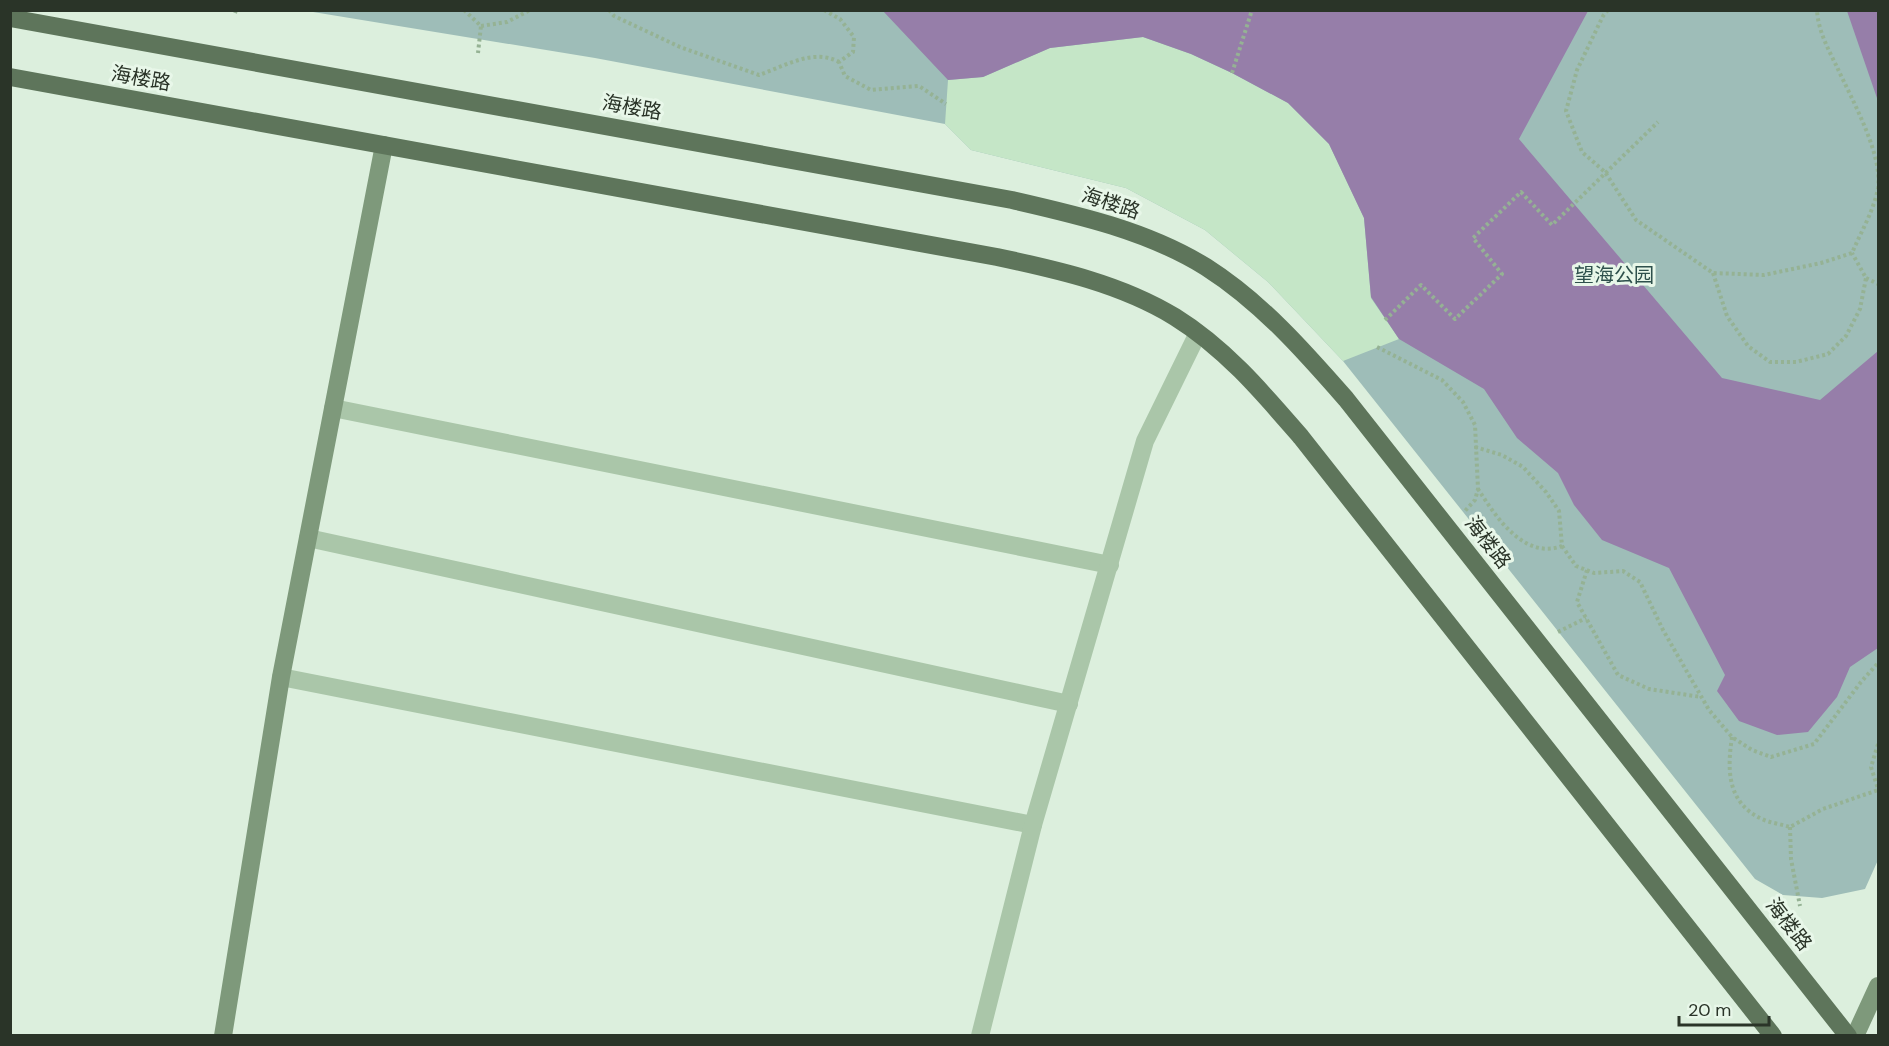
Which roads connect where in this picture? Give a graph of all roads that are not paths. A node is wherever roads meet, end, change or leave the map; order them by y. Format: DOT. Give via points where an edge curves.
graph roads {
  1 [pos="10,18"];
  2 [pos="10,77"];
  3 [pos="384,145"];
  4 [pos="1198,333"];
  5 [pos="333,408"];
  6 [pos="308,538"];
  7 [pos="1110,565"];
  8 [pos="281,677"];
  9 [pos="1069,704"];
  10 [pos="1033,825"];
  11 [pos="1878,986"];
  12 [pos="223,1035"];
  13 [pos="980,1035"];
  14 [pos="1773,1035"];
  15 [pos="1848,1035"];
  16 [pos="1855,1035"];
  1 -- 15 [label="main road, 海楼路" via="1012,200 1120,228 1205,267 1276,322 1346,399"];
  2 -- 3 [label="main road, 海楼路"];
  3 -- 4 [label="main road, 海楼路" via="914,240 1053,269 1141,299"];
  3 -- 5 [label="street"];
  4 -- 7 [label="street" via="1145,441"];
  4 -- 14 [label="main road, 海楼路" via="1235,364 1301,437"];
  5 -- 6 [label="street"];
  5 -- 7 [label="street"];
  6 -- 8 [label="street"];
  6 -- 9 [label="street"];
  7 -- 9 [label="street"];
  8 -- 10 [label="street"];
  8 -- 12 [label="street"];
  9 -- 10 [label="street"];
  10 -- 13 [label="street"];
  11 -- 16 [label="street"];
}
